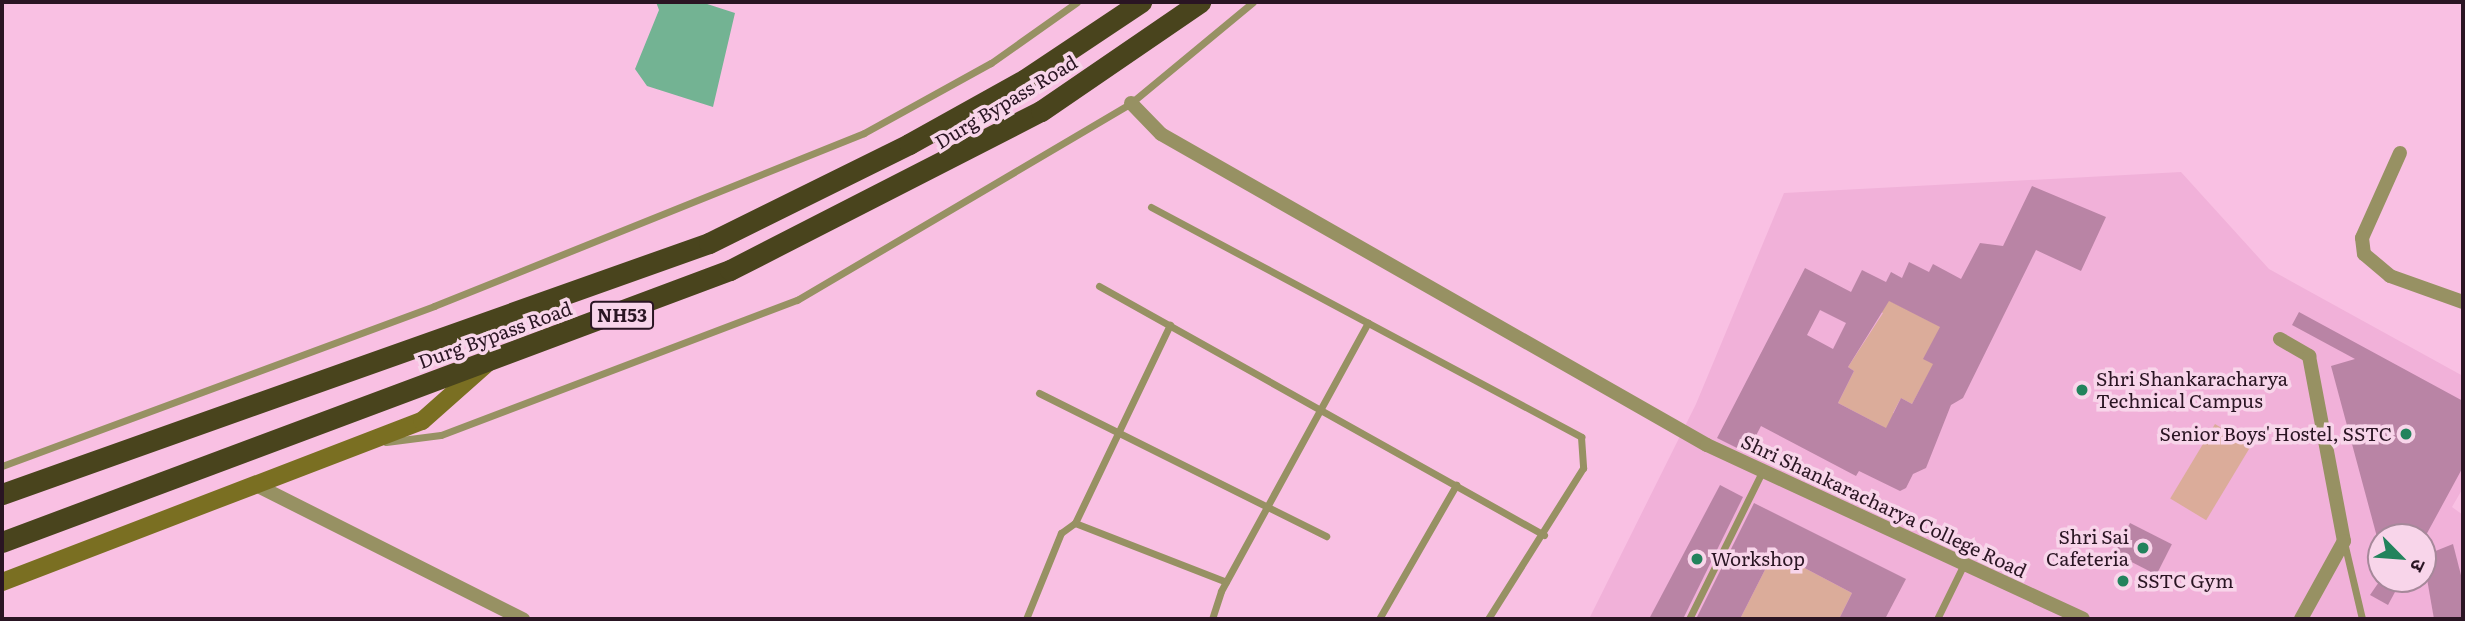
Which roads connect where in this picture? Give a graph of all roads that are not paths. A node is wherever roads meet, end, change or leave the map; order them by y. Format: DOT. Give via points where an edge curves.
graph roads {
  1 [pos="1077,2"];
  2 [pos="1141,2"];
  3 [pos="1200,2"];
  4 [pos="1252,2"];
  5 [pos="1131,103"];
  6 [pos="2400,153"];
  7 [pos="1151,207"];
  8 [pos="1099,286"];
  9 [pos="2463,302"];
  10 [pos="1368,323"];
  11 [pos="1170,325"];
  12 [pos="2280,339"];
  13 [pos="493,358"];
  14 [pos="1039,393"];
  15 [pos="1321,409"];
  16 [pos="1118,433"];
  17 [pos="370,441"];
  18 [pos="2,466"];
  19 [pos="1763,470"];
  20 [pos="1456,485"];
  21 [pos="258,486"];
  22 [pos="2,494"];
  23 [pos="1265,508"];
  24 [pos="1075,523"];
  25 [pos="1544,535"];
  26 [pos="1326,536"];
  27 [pos="2,541"];
  28 [pos="2344,541"];
  29 [pos="1964,564"];
  30 [pos="2,582"];
  31 [pos="1226,582"];
  32 [pos="523,619"];
  33 [pos="1026,619"];
  34 [pos="1212,619"];
  35 [pos="1379,619"];
  36 [pos="1488,619"];
  37 [pos="1689,619"];
  38 [pos="1937,619"];
  39 [pos="2083,619"];
  40 [pos="2301,619"];
  41 [pos="2362,619"];
  1 -- 18 [label="lane" via="991,63 864,133 434,306"];
  2 -- 22 [label="highway, Durg Bypass Road / NH53" via="978,106 815,196 709,243"];
  3 -- 13 [label="highway, Durg Bypass Road / NH53" via="1041,111 816,230 617,317"];
  4 -- 5 [label="lane"];
  5 -- 17 [label="lane" via="797,300 441,435"];
  5 -- 19 [label="street, Shri Shankaracharya College Road" via="1161,134 1707,444"];
  6 -- 9 [label="street" via="2362,238 2364,254 2390,276"];
  7 -- 10 [label="lane"];
  8 -- 11 [label="lane"];
  10 -- 15 [label="lane"];
  10 -- 25 [label="lane" via="1581,438 1583,468"];
  11 -- 15 [label="lane"];
  11 -- 16 [label="lane"];
  12 -- 28 [label="street" via="2309,356"];
  13 -- 17 [label="street" via="444,407"];
  13 -- 27 [label="highway, Durg Bypass Road / NH53"];
  14 -- 16 [label="lane"];
  15 -- 20 [label="lane"];
  15 -- 23 [label="lane"];
  16 -- 23 [label="lane"];
  16 -- 24 [label="lane"];
  17 -- 21 [label="street"];
  19 -- 29 [label="street, Shri Shankaracharya College Road"];
  19 -- 37 [label="lane"];
  20 -- 25 [label="lane"];
  20 -- 35 [label="lane"];
  21 -- 30 [label="street"];
  21 -- 32 [label="street"];
  23 -- 26 [label="lane"];
  23 -- 31 [label="lane"];
  24 -- 31 [label="lane"];
  24 -- 33 [label="lane" via="1061,533"];
  25 -- 36 [label="lane"];
  28 -- 40 [label="street"];
  28 -- 41 [label="lane"];
  29 -- 38 [label="lane"];
  29 -- 39 [label="street, Shri Shankaracharya College Road"];
  31 -- 34 [label="lane"];
}
